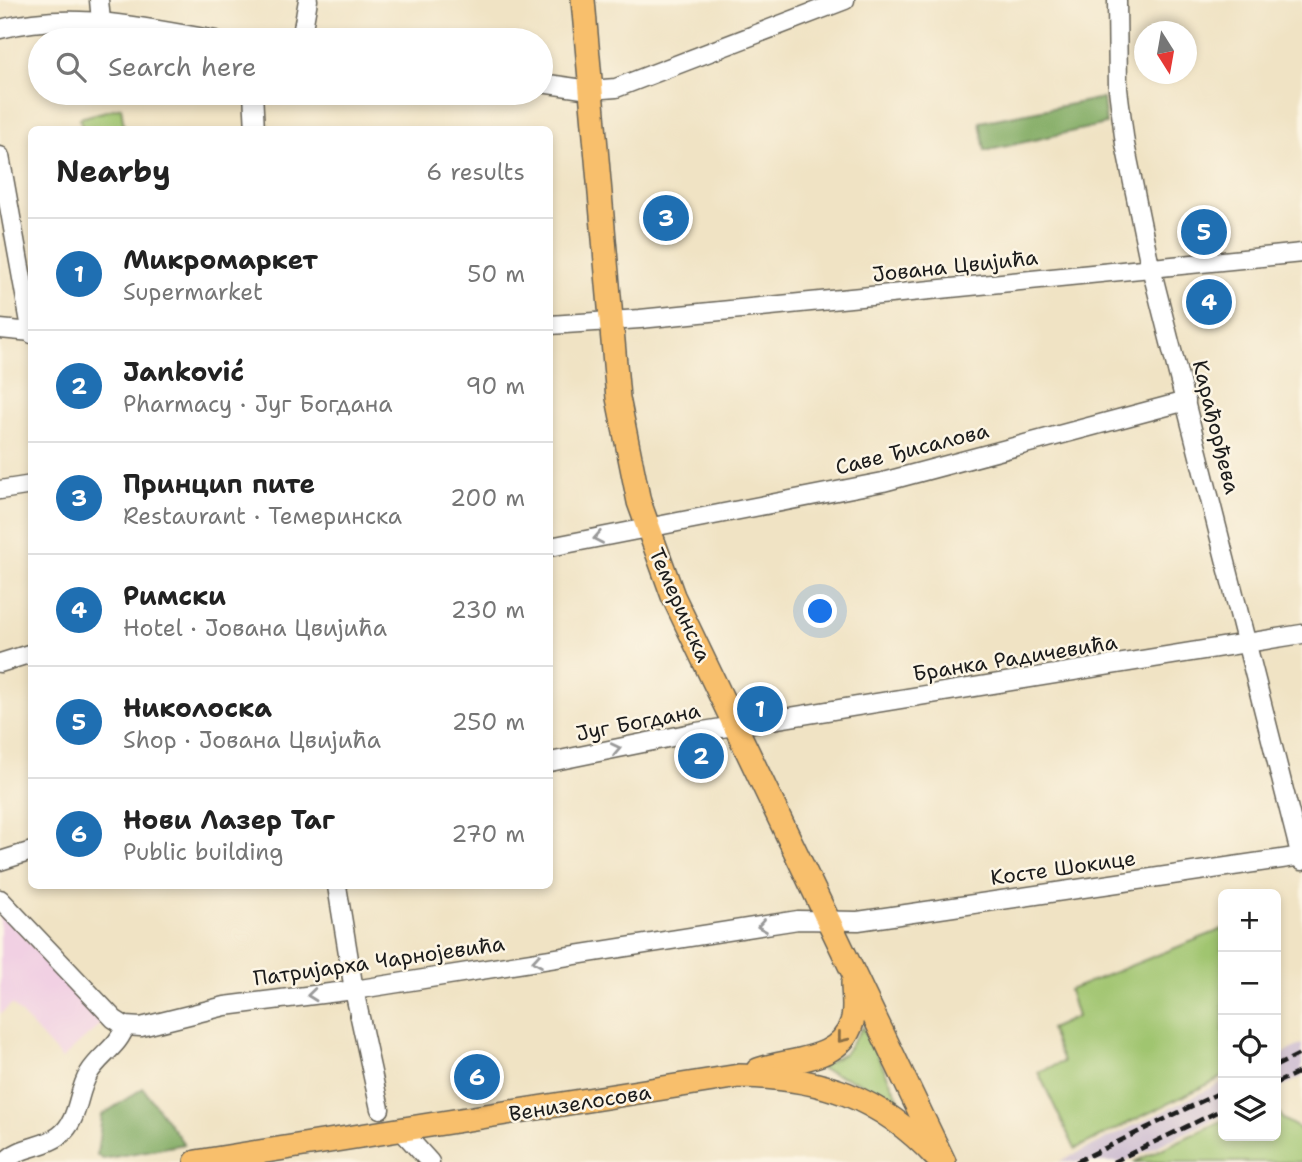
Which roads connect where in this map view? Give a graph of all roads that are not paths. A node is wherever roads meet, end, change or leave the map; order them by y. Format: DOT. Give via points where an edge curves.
graph roads {
  1 [pos="99,0"];
  2 [pos="308,0"];
  3 [pos="583,0"];
  4 [pos="845,0"];
  5 [pos="1117,0"];
  6 [pos="101,20"];
  7 [pos="147,28"];
  8 [pos="304,28"];
  9 [pos="0,29"];
  10 [pos="553,85"];
  11 [pos="590,90"];
  12 [pos="254,105"];
  13 [pos="255,126"];
  14 [pos="0,156"];
  15 [pos="1302,253"];
  16 [pos="1152,270"];
  17 [pos="28,316"];
  18 [pos="611,322"];
  19 [pos="553,325"];
  20 [pos="0,329"];
  21 [pos="28,333"];
  22 [pos="1186,401"];
  23 [pos="28,486"];
  24 [pos="0,490"];
  25 [pos="647,529"];
  26 [pos="553,546"];
  27 [pos="1302,634"];
  28 [pos="1247,642"];
  29 [pos="28,654"];
  30 [pos="0,663"];
  31 [pos="736,727"];
  32 [pos="553,761"];
  33 [pos="28,852"];
  34 [pos="1302,858"];
  35 [pos="0,861"];
  36 [pos="337,889"];
  37 [pos="0,899"];
  38 [pos="830,920"];
  39 [pos="854,973"];
  40 [pos="354,990"];
  41 [pos="125,1026"];
  42 [pos="739,1076"];
  43 [pos="380,1109"];
  44 [pos="401,1130"];
  45 [pos="5,1162"];
  46 [pos="196,1162"];
  47 [pos="430,1162"];
  48 [pos="942,1162"];
  1 -- 6 [label="street"];
  2 -- 8 [label="street"];
  3 -- 11 [label="main road, Темеринска"];
  4 -- 11 [label="street" via="617,88"];
  5 -- 16 [label="street, Карађорђева" via="1123,130"];
  6 -- 7 [label="street"];
  6 -- 9 [label="street" via="46,20"];
  10 -- 11 [label="street"];
  11 -- 18 [label="main road, Темеринска"];
  12 -- 13 [label="street"];
  14 -- 17 [label="street"];
  15 -- 16 [label="street, Јована Цвијића"];
  16 -- 18 [label="street, Јована Цвијића"];
  16 -- 22 [label="street, Карађорђева"];
  18 -- 19 [label="street, Јована Цвијића"];
  18 -- 25 [label="main road, Темеринска" via="623,430"];
  20 -- 21 [label="street"];
  22 -- 25 [label="street, Саве Ђисалова" via="883,482"];
  22 -- 28 [label="street, Карађорђева"];
  23 -- 24 [label="street"];
  25 -- 26 [label="street, Саве Ђисалова, one-way"];
  25 -- 31 [label="main road, Темеринска" via="673,596"];
  27 -- 28 [label="street, Бранка Радичевића"];
  28 -- 31 [label="street, Бранка Радичевића"];
  28 -- 34 [label="street, Карађорђева"];
  29 -- 30 [label="street"];
  32 -- 31 [label="street, Југ Богдана, one-way"];
  31 -- 38 [label="main road, Темеринска"];
  33 -- 35 [label="street"];
  34 -- 38 [label="street, Косте Шокице" via="859,920"];
  36 -- 40 [label="street"];
  37 -- 41 [label="street"];
  38 -- 39 [label="main road, Темеринска"];
  38 -- 40 [label="street, Патријарха Чарнојевића, one-way" via="798,920"];
  39 -- 42 [label="main road, one-way" via="853,1020 838,1044 819,1055"];
  39 -- 48 [label="main road, Темеринска"];
  40 -- 41 [label="street, Патријарха Чарнојевића, one-way" via="225,1006 141,1027"];
  40 -- 43 [label="street"];
  41 -- 45 [label="street" via="87,1076 67,1129"];
  42 -- 44 [label="main road, Венизелосова"];
  42 -- 48 [label="main road, Венизелосова" via="800,1079 844,1091 888,1115"];
  44 -- 46 [label="main road, Венизелосова"];
  44 -- 47 [label="street"];
}
